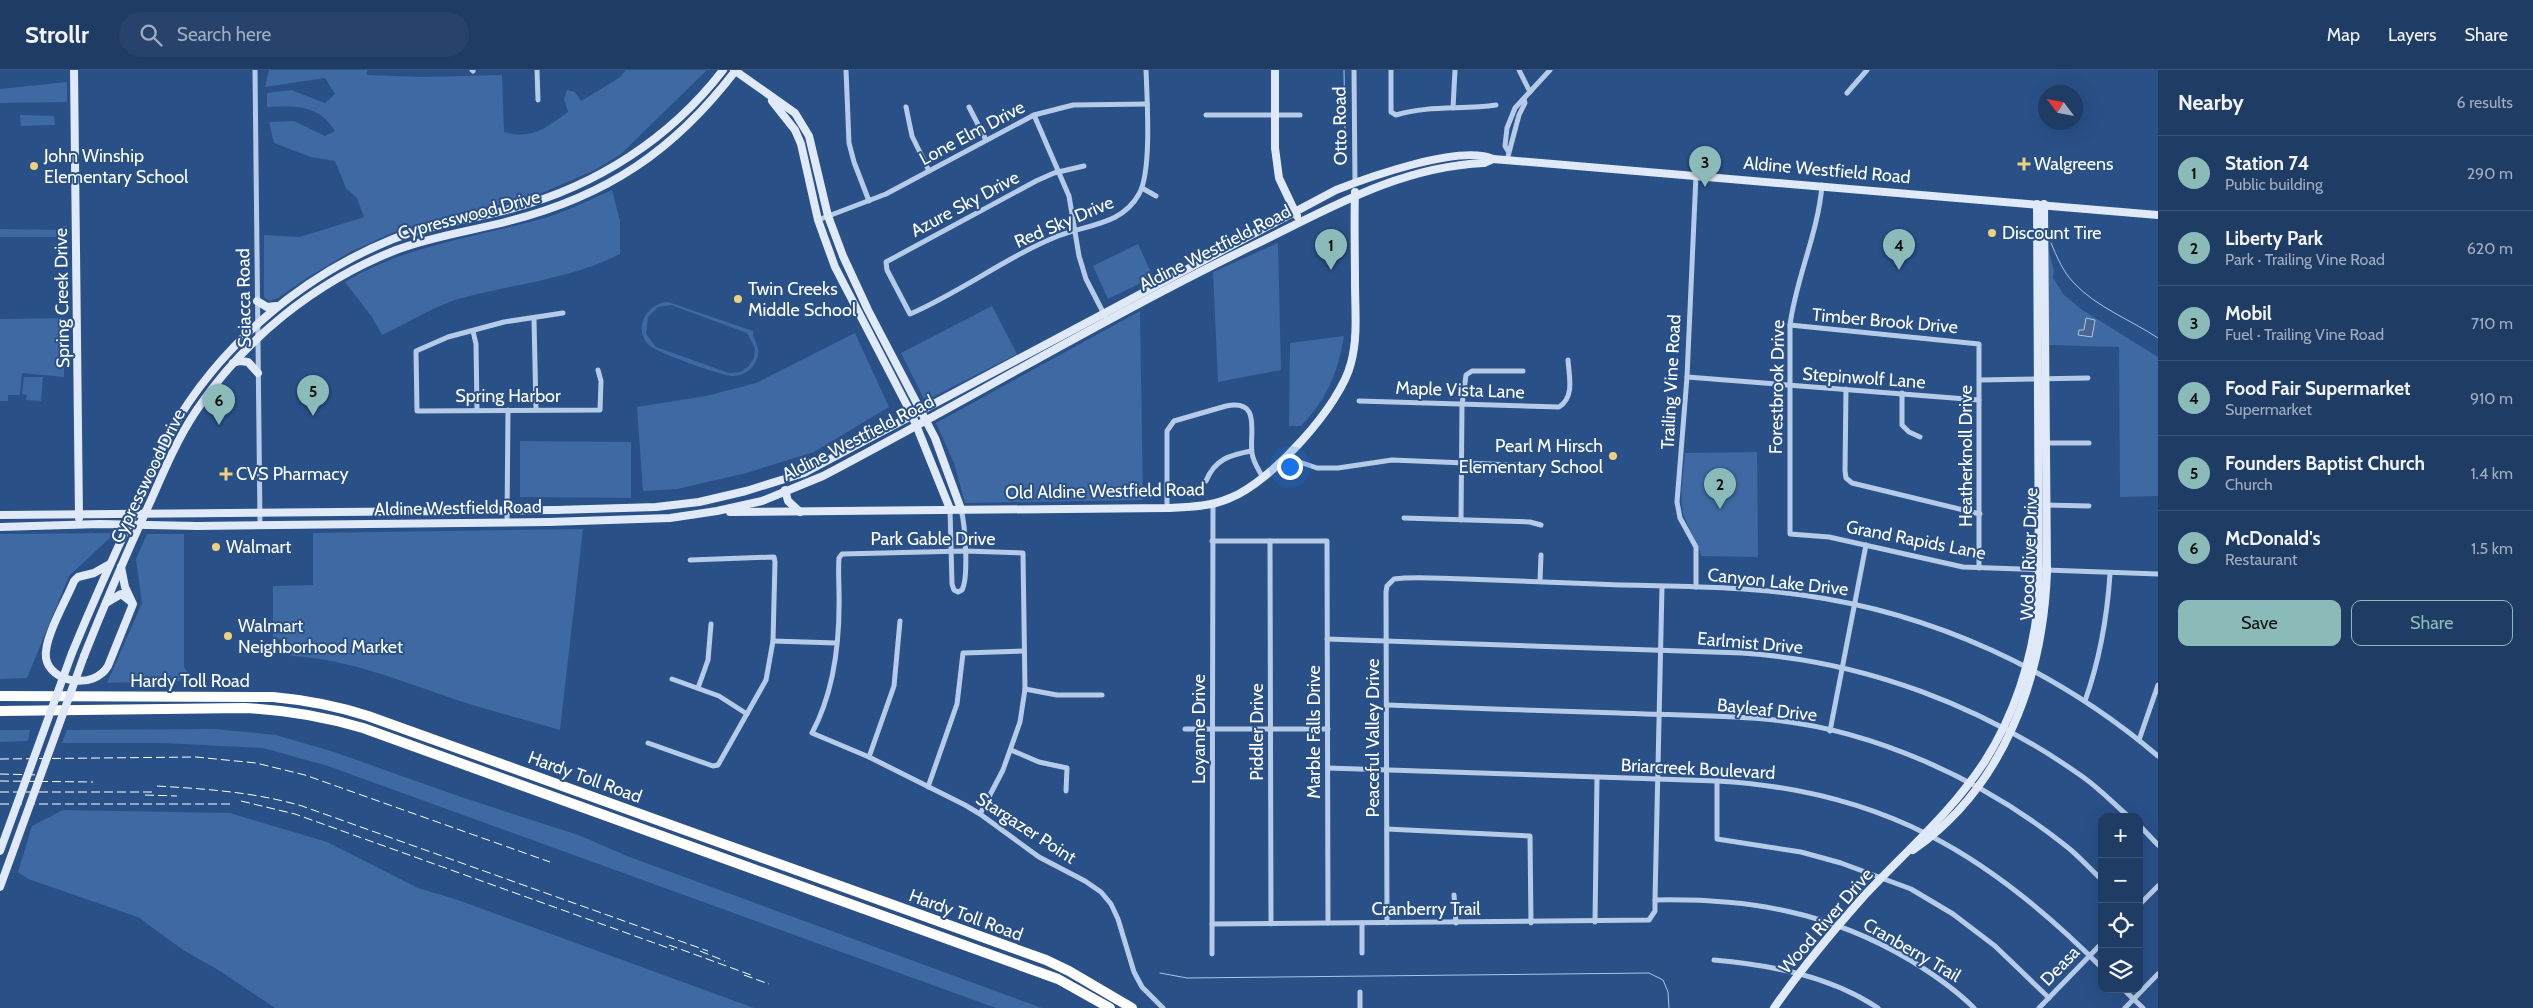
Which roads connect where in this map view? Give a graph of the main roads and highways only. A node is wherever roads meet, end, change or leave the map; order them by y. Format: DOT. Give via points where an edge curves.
graph roads {
  1 [pos="74,70"];
  2 [pos="723,70"];
  3 [pos="735,70"];
  4 [pos="1276,70"];
  5 [pos="767,96"];
  6 [pos="668,128"];
  7 [pos="674,138"];
  8 [pos="1493,159"];
  9 [pos="591,179"];
  10 [pos="1355,182"];
  11 [pos="821,185"];
  12 [pos="810,188"];
  13 [pos="596,190"];
  14 [pos="1354,195"];
  15 [pos="2040,204"];
  16 [pos="505,211"];
  17 [pos="1295,212"];
  18 [pos="2158,215"];
  19 [pos="506,222"];
  20 [pos="1300,222"];
  21 [pos="409,234"];
  22 [pos="410,245"];
  23 [pos="1218,252"];
  24 [pos="1223,260"];
  25 [pos="323,275"];
  26 [pos="326,286"];
  27 [pos="1158,289"];
  28 [pos="257,301"];
  29 [pos="282,303"];
  30 [pos="868,310"];
  31 [pos="859,315"];
  32 [pos="1106,317"];
  33 [pos="1049,343"];
  34 [pos="1053,351"];
  35 [pos="231,364"];
  36 [pos="993,372"];
  37 [pos="258,373"];
  38 [pos="997,381"];
  39 [pos="921,410"];
  40 [pos="182,413"];
  41 [pos="912,415"];
  42 [pos="191,419"];
  43 [pos="926,420"];
  44 [pos="916,425"];
  45 [pos="834,457"];
  46 [pos="839,468"];
  47 [pos="782,481"];
  48 [pos="786,492"];
  49 [pos="153,495"];
  50 [pos="629,507"];
  51 [pos="950,509"];
  52 [pos="961,509"];
  53 [pos="717,511"];
  54 [pos="354,512"];
  55 [pos="800,512"];
  56 [pos="79,514"];
  57 [pos="144,514"];
  58 [pos="1,515"];
  59 [pos="133,515"];
  60 [pos="173,515"];
  61 [pos="628,519"];
  62 [pos="100,524"];
  63 [pos="354,524"];
  64 [pos="78,525"];
  65 [pos="128,525"];
  66 [pos="140,525"];
  67 [pos="1,527"];
  68 [pos="119,544"];
  69 [pos="110,564"];
  70 [pos="121,567"];
  71 [pos="83,576"];
  72 [pos="96,593"];
  73 [pos="106,603"];
  74 [pos="133,604"];
  75 [pos="0,696"];
  76 [pos="0,711"];
  77 [pos="2007,729"];
  78 [pos="0,851"];
  79 [pos="1903,856"];
  80 [pos="0,887"];
  81 [pos="1110,1008"];
  82 [pos="1132,1008"];
  83 [pos="1774,1008"];
  1 -- 56 [label="main road, Spring Creek Drive"];
  2 -- 6 [label="main road, Cypresswood Drive"];
  3 -- 5 [label="main road"];
  3 -- 7 [label="main road, Cypresswood Drive" via="693,121"];
  4 -- 17 [label="main road" via="1275,148 1279,178"];
  5 -- 11 [label="main road" via="794,113 803,124 814,149"];
  5 -- 12 [label="main road" via="795,130"];
  6 -- 7 [label="main road"];
  6 -- 9 [label="main road, Cypresswood Drive" via="637,152"];
  7 -- 13 [label="main road, Cypresswood Drive" via="636,167"];
  8 -- 10 [label="main road, Aldine Westfield Road" via="1460,156 1435,160"];
  8 -- 14 [label="main road, Aldine Westfield Road" via="1411,174"];
  8 -- 15 [label="main road, Aldine Westfield Road"];
  9 -- 13 [label="main road"];
  9 -- 16 [label="main road, Cypresswood Drive"];
  10 -- 14 [label="main road, Old Aldine Westfield Road"];
  10 -- 17 [label="main road, Aldine Westfield Road"];
  11 -- 12 [label="main road"];
  11 -- 30 [label="main road" via="843,256"];
  12 -- 31 [label="main road" via="835,267"];
  13 -- 19 [label="main road, Cypresswood Drive" via="564,205"];
  14 -- 20 [label="main road, Aldine Westfield Road"];
  14 -- 52 [label="main road, Old Aldine Westfield Road" via="1356,318 1351,362 1338,395 1264,478 1242,493 1213,504 1167,508"];
  15 -- 18 [label="main road, Aldine Westfield Road"];
  15 -- 77 [label="main road, Wood River Drive" via="2045,609 2021,708"];
  16 -- 19 [label="main road"];
  16 -- 21 [label="main road, Cypresswood Drive"];
  17 -- 20 [label="main road"];
  17 -- 23 [label="main road, Aldine Westfield Road"];
  19 -- 22 [label="main road, Cypresswood Drive"];
  20 -- 24 [label="main road, Aldine Westfield Road"];
  21 -- 22 [label="main road"];
  21 -- 25 [label="main road, Cypresswood Drive" via="372,248"];
  22 -- 26 [label="main road, Cypresswood Drive" via="377,258"];
  23 -- 24 [label="main road"];
  23 -- 27 [label="main road, Aldine Westfield Road"];
  24 -- 27 [label="main road, Aldine Westfield Road"];
  25 -- 26 [label="main road"];
  25 -- 29 [label="main road, Cypresswood Drive"];
  26 -- 35 [label="main road, Cypresswood Drive" via="258,337"];
  27 -- 32 [label="main road, Aldine Westfield Road"];
  28 -- 29 [label="main road" via="272,308"];
  29 -- 40 [label="main road, Cypresswood Drive" via="258,323 210,375"];
  30 -- 31 [label="main road"];
  30 -- 39 [label="main road"];
  31 -- 41 [label="main road"];
  32 -- 33 [label="main road, Aldine Westfield Road"];
  32 -- 34 [label="main road, Aldine Westfield Road"];
  33 -- 34 [label="main road"];
  33 -- 36 [label="main road, Aldine Westfield Road"];
  34 -- 38 [label="main road, Aldine Westfield Road"];
  35 -- 37 [label="main road" via="248,362"];
  35 -- 42 [label="main road, Cypresswood Drive"];
  36 -- 38 [label="main road"];
  36 -- 39 [label="main road, Aldine Westfield Road"];
  38 -- 43 [label="main road, Aldine Westfield Road"];
  39 -- 41 [label="main road, Aldine Westfield Road"];
  39 -- 43 [label="main road"];
  40 -- 42 [label="main road"];
  40 -- 59 [label="main road, Cypresswood Drive"];
  41 -- 44 [label="main road"];
  41 -- 45 [label="main road, Aldine Westfield Road"];
  42 -- 49 [label="main road, Cypresswood Drive"];
  43 -- 44 [label="main road, Aldine Westfield Road"];
  43 -- 52 [label="main road" via="946,463"];
  44 -- 46 [label="main road, Aldine Westfield Road"];
  44 -- 51 [label="main road"];
  45 -- 46 [label="main road"];
  45 -- 47 [label="main road, Aldine Westfield Road"];
  46 -- 48 [label="main road, Aldine Westfield Road"];
  47 -- 48 [label="main road"];
  47 -- 50 [label="main road, Aldine Westfield Road" via="699,502"];
  48 -- 53 [label="main road, Aldine Westfield Road"];
  48 -- 55 [label="main road" via="792,506"];
  49 -- 57 [label="main road, Cypresswood Drive"];
  49 -- 60 [label="main road" via="159,511"];
  50 -- 54 [label="main road, Aldine Westfield Road"];
  50 -- 61 [label="main road"];
  51 -- 52 [label="main road, Old Aldine Westfield Road"];
  51 -- 55 [label="main road, Old Aldine Westfield Road"];
  53 -- 55 [label="main road, Old Aldine Westfield Road"];
  53 -- 61 [label="main road, Aldine Westfield Road" via="670,518"];
  54 -- 60 [label="main road, Aldine Westfield Road"];
  54 -- 63 [label="main road"];
  56 -- 58 [label="main road, Aldine Westfield Road"];
  56 -- 59 [label="main road, Aldine Westfield Road"];
  56 -- 64 [label="main road, Spring Creek Drive"];
  57 -- 59 [label="main road, Aldine Westfield Road"];
  57 -- 60 [label="main road, Aldine Westfield Road"];
  57 -- 66 [label="main road, Cypresswood Drive"];
  58 -- 67 [label="main road"];
  59 -- 65 [label="main road, Cypresswood Drive"];
  61 -- 63 [label="main road, Aldine Westfield Road"];
  62 -- 64 [label="main road, Aldine Westfield Road"];
  62 -- 65 [label="main road, Aldine Westfield Road"];
  62 -- 68 [label="main road" via="115,529"];
  63 -- 66 [label="main road, Aldine Westfield Road"];
  64 -- 67 [label="main road, Aldine Westfield Road"];
  65 -- 66 [label="main road, Aldine Westfield Road"];
  65 -- 68 [label="main road, Cypresswood Drive"];
  66 -- 70 [label="main road, Cypresswood Drive"];
  68 -- 69 [label="main road, Cypresswood Drive"];
  69 -- 71 [label="main road" via="94,574"];
  69 -- 72 [label="main road, Cypresswood Drive"];
  70 -- 73 [label="main road, Cypresswood Drive"];
  70 -- 74 [label="main road"];
  71 -- 72 [label="main road" via="92,582"];
  71 -- 74 [label="main road" via="74,581 47,644 46,659 58,675 85,682 102,674"];
  72 -- 78 [label="main road, Cypresswood Drive, bridge"];
  73 -- 74 [label="main road" via="121,594"];
  73 -- 80 [label="main road, Cypresswood Drive, bridge"];
  75 -- 82 [label="highway, Hardy Toll Road" via="273,697 335,706 1046,960"];
  76 -- 81 [label="highway, Hardy Toll Road" via="244,708 325,716 924,929 1058,979"];
  77 -- 79 [label="main road, Wood River Drive" via="1951,806"];
  77 -- 79 [label="main road, Wood River Drive" via="2000,753 1977,786 1933,836"];
  79 -- 83 [label="main road, Wood River Drive" via="1840,925"];
}
